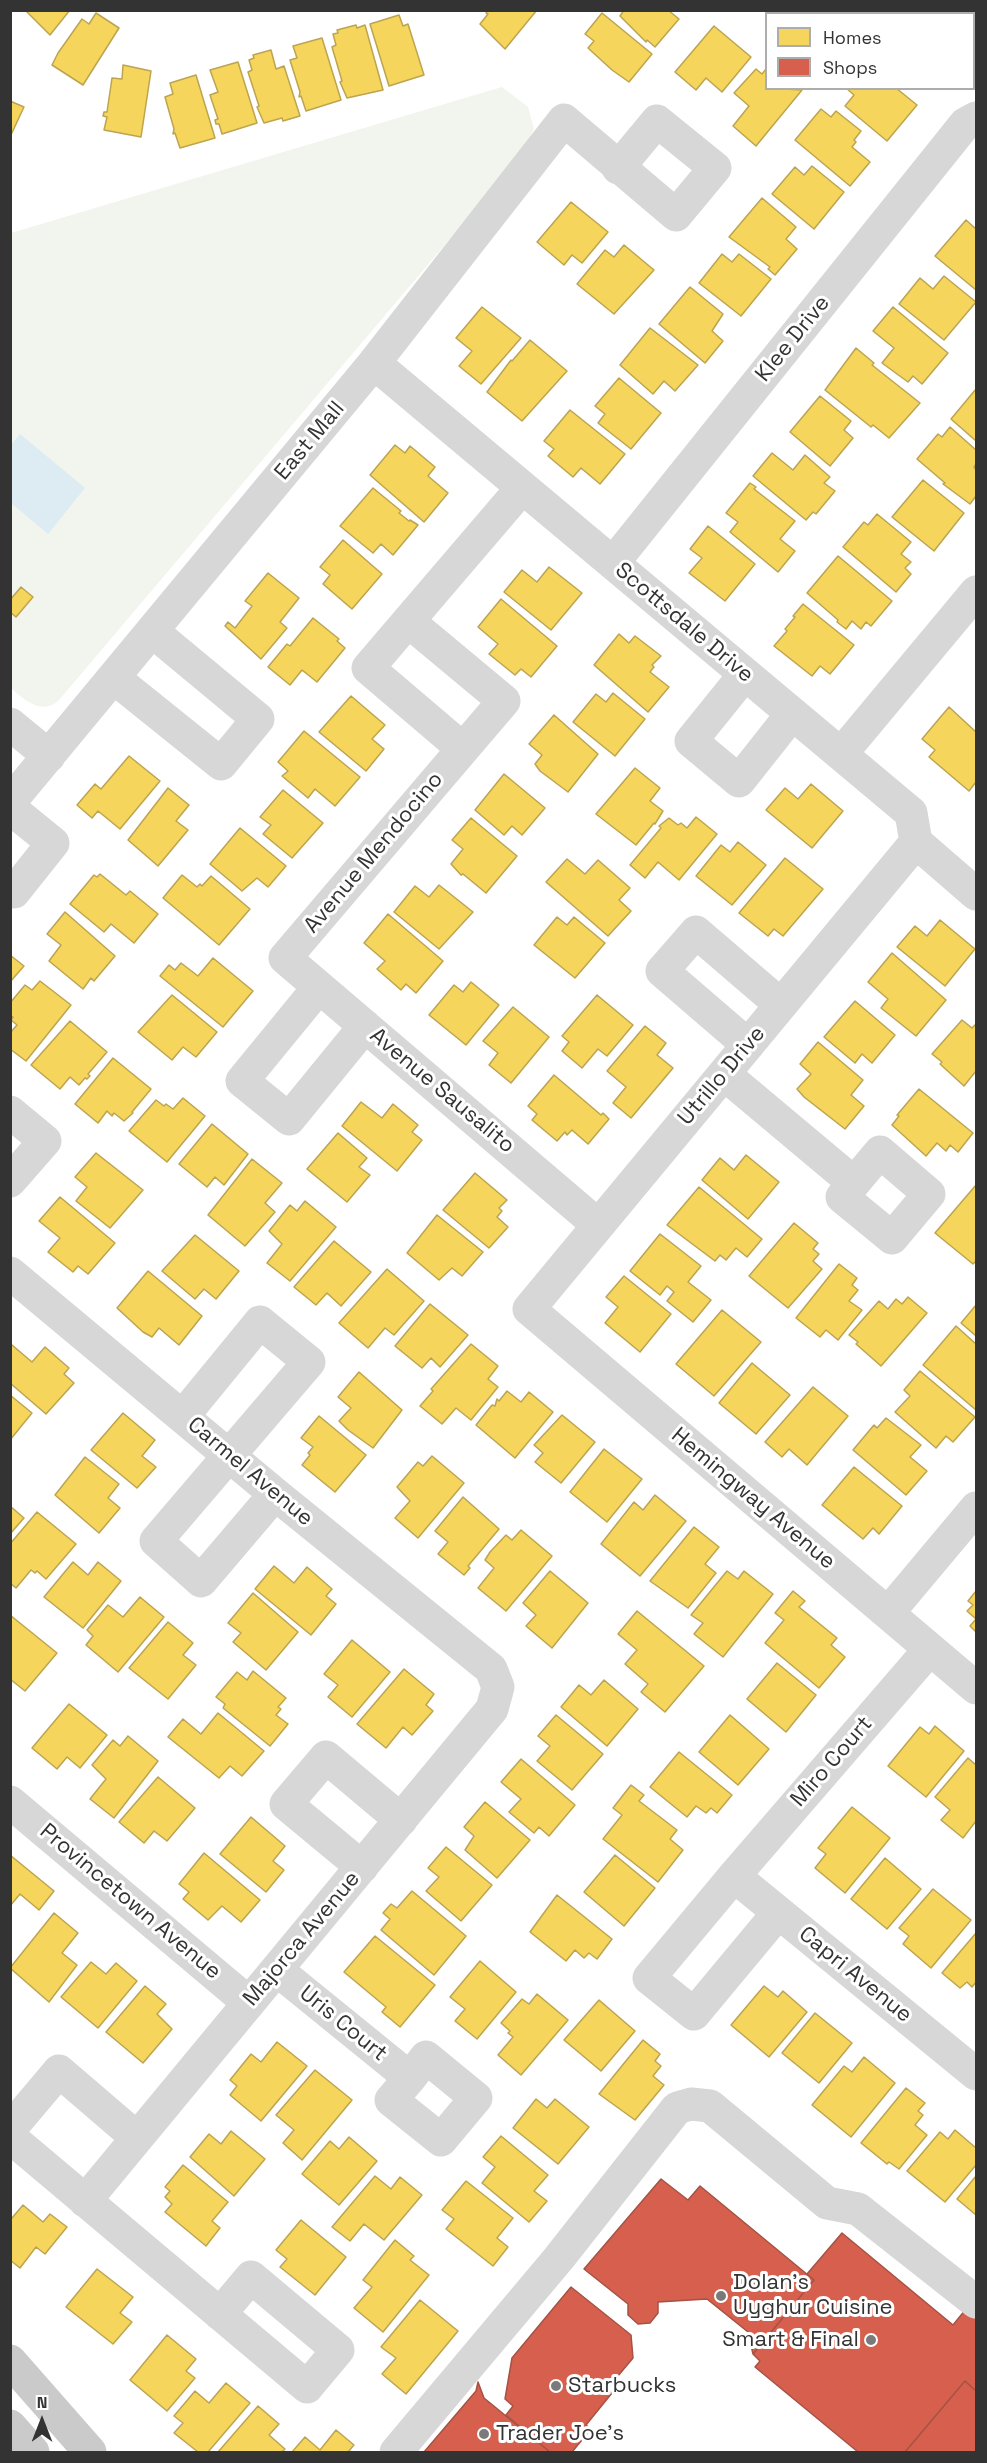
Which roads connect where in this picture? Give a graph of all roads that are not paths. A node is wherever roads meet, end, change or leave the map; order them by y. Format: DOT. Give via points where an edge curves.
graph roads {
  1 [pos="976,118"];
  2 [pos="618,168"];
  3 [pos="374,363"];
  4 [pos="522,488"];
  5 [pos="613,563"];
  6 [pos="976,592"];
  7 [pos="408,621"];
  8 [pos="152,631"];
  9 [pos="745,674"];
  10 [pos="114,678"];
  11 [pos="792,714"];
  12 [pos="10,724"];
  13 [pos="463,749"];
  14 [pos="841,754"];
  15 [pos="49,756"];
  16 [pos="10,802"];
  17 [pos="10,808"];
  18 [pos="916,842"];
  19 [pos="10,889"];
  20 [pos="976,894"];
  21 [pos="285,958"];
  22 [pos="319,987"];
  23 [pos="781,1005"];
  24 [pos="365,1026"];
  25 [pos="748,1044"];
  26 [pos="724,1074"];
  27 [pos="10,1112"];
  28 [pos="10,1181"];
  29 [pos="854,1183"];
  30 [pos="598,1225"];
  31 [pos="11,1274"];
  32 [pos="529,1309"];
  33 [pos="183,1416"];
  34 [pos="229,1455"];
  35 [pos="275,1494"];
  36 [pos="976,1508"];
  37 [pos="888,1613"];
  38 [pos="930,1649"];
  39 [pos="491,1669"];
  40 [pos="976,1688"];
  41 [pos="10,1802"];
  42 [pos="401,1820"];
  43 [pos="362,1867"];
  44 [pos="734,1876"];
  45 [pos="778,1913"];
  46 [pos="277,1970"];
  47 [pos="249,2003"];
  48 [pos="976,2074"];
  49 [pos="410,2078"];
  50 [pos="10,2129"];
  51 [pos="10,2138"];
  52 [pos="137,2138"];
  53 [pos="85,2201"];
  54 [pos="976,2302"];
  55 [pos="220,2314"];
  56 [pos="10,2361"];
  57 [pos="10,2426"];
  58 [pos="33,2452"];
  59 [pos="90,2452"];
  60 [pos="396,2452"];
  1 -- 5 [label="street, Klee Drive" via="965,124"];
  2 -- 3 [label="street, East Mall" via="564,120"];
  3 -- 4 [label="street, Scottsdale Drive"];
  3 -- 8 [label="street, East Mall"];
  4 -- 5 [label="street, Scottsdale Drive"];
  4 -- 7 [label="street"];
  5 -- 9 [label="street, Scottsdale Drive"];
  6 -- 14 [label="street"];
  7 -- 13 [label="street" via="368,668"];
  7 -- 13 [label="street, Avenue Mendocino" via="504,701"];
  8 -- 10 [label="street, East Mall"];
  8 -- 10 [label="street" via="258,719 221,764"];
  9 -- 11 [label="street, Scottsdale Drive"];
  9 -- 11 [label="street" via="692,741 707,754 739,781"];
  10 -- 15 [label="street, East Mall"];
  11 -- 14 [label="street, Scottsdale Drive"];
  12 -- 15 [label="street"];
  13 -- 21 [label="street, Avenue Mendocino"];
  14 -- 18 [label="street, Scottsdale Drive" via="911,813"];
  15 -- 16 [label="street, East Mall"];
  17 -- 19 [label="street" via="53,843 14,892"];
  18 -- 20 [label="street"];
  18 -- 23 [label="street, Utrillo Drive"];
  21 -- 22 [label="street, Avenue Sausalito"];
  22 -- 24 [label="street, Avenue Sausalito"];
  22 -- 24 [label="street" via="242,1081 289,1119"];
  23 -- 25 [label="street, Utrillo Drive"];
  23 -- 25 [label="street" via="696,932 662,971"];
  24 -- 30 [label="street, Avenue Sausalito"];
  25 -- 26 [label="street, Utrillo Drive"];
  26 -- 29 [label="street"];
  26 -- 30 [label="street, Utrillo Drive"];
  27 -- 28 [label="street" via="45,1141"];
  30 -- 32 [label="street, Utrillo Drive"];
  31 -- 33 [label="street, Carmel Avenue"];
  32 -- 37 [label="street, Hemingway Avenue"];
  33 -- 34 [label="street, Carmel Avenue"];
  33 -- 34 [label="street" via="260,1322 309,1362"];
  34 -- 35 [label="street, Carmel Avenue"];
  34 -- 35 [label="street" via="156,1541 201,1581"];
  35 -- 39 [label="street, Carmel Avenue"];
  36 -- 37 [label="street"];
  37 -- 38 [label="street, Hemingway Avenue"];
  38 -- 40 [label="street, Hemingway Avenue"];
  38 -- 44 [label="street, Miro Court"];
  39 -- 42 [label="street, Majorca Avenue" via="498,1687 492,1709"];
  41 -- 47 [label="street, Provincetown Avenue"];
  42 -- 43 [label="street, Majorca Avenue"];
  42 -- 43 [label="street" via="326,1757 286,1804"];
  43 -- 46 [label="street, Majorca Avenue"];
  44 -- 45 [label="street, Capri Avenue"];
  44 -- 45 [label="street, Miro Court" via="649,1978 694,2014"];
  45 -- 48 [label="street, Capri Avenue"];
  46 -- 47 [label="street, Majorca Avenue"];
  46 -- 49 [label="street, Uris Court"];
  47 -- 52 [label="street, Majorca Avenue"];
  50 -- 52 [label="street" via="59,2071"];
  51 -- 53 [label="street"];
  52 -- 53 [label="street, Majorca Avenue"];
  53 -- 55 [label="street"];
  54 -- 60 [label="street" via="858,2209 827,2203 710,2106 692,2104 677,2108 560,2258"];
  56 -- 59 [label="main road"];
  57 -- 58 [label="main road"];
}
